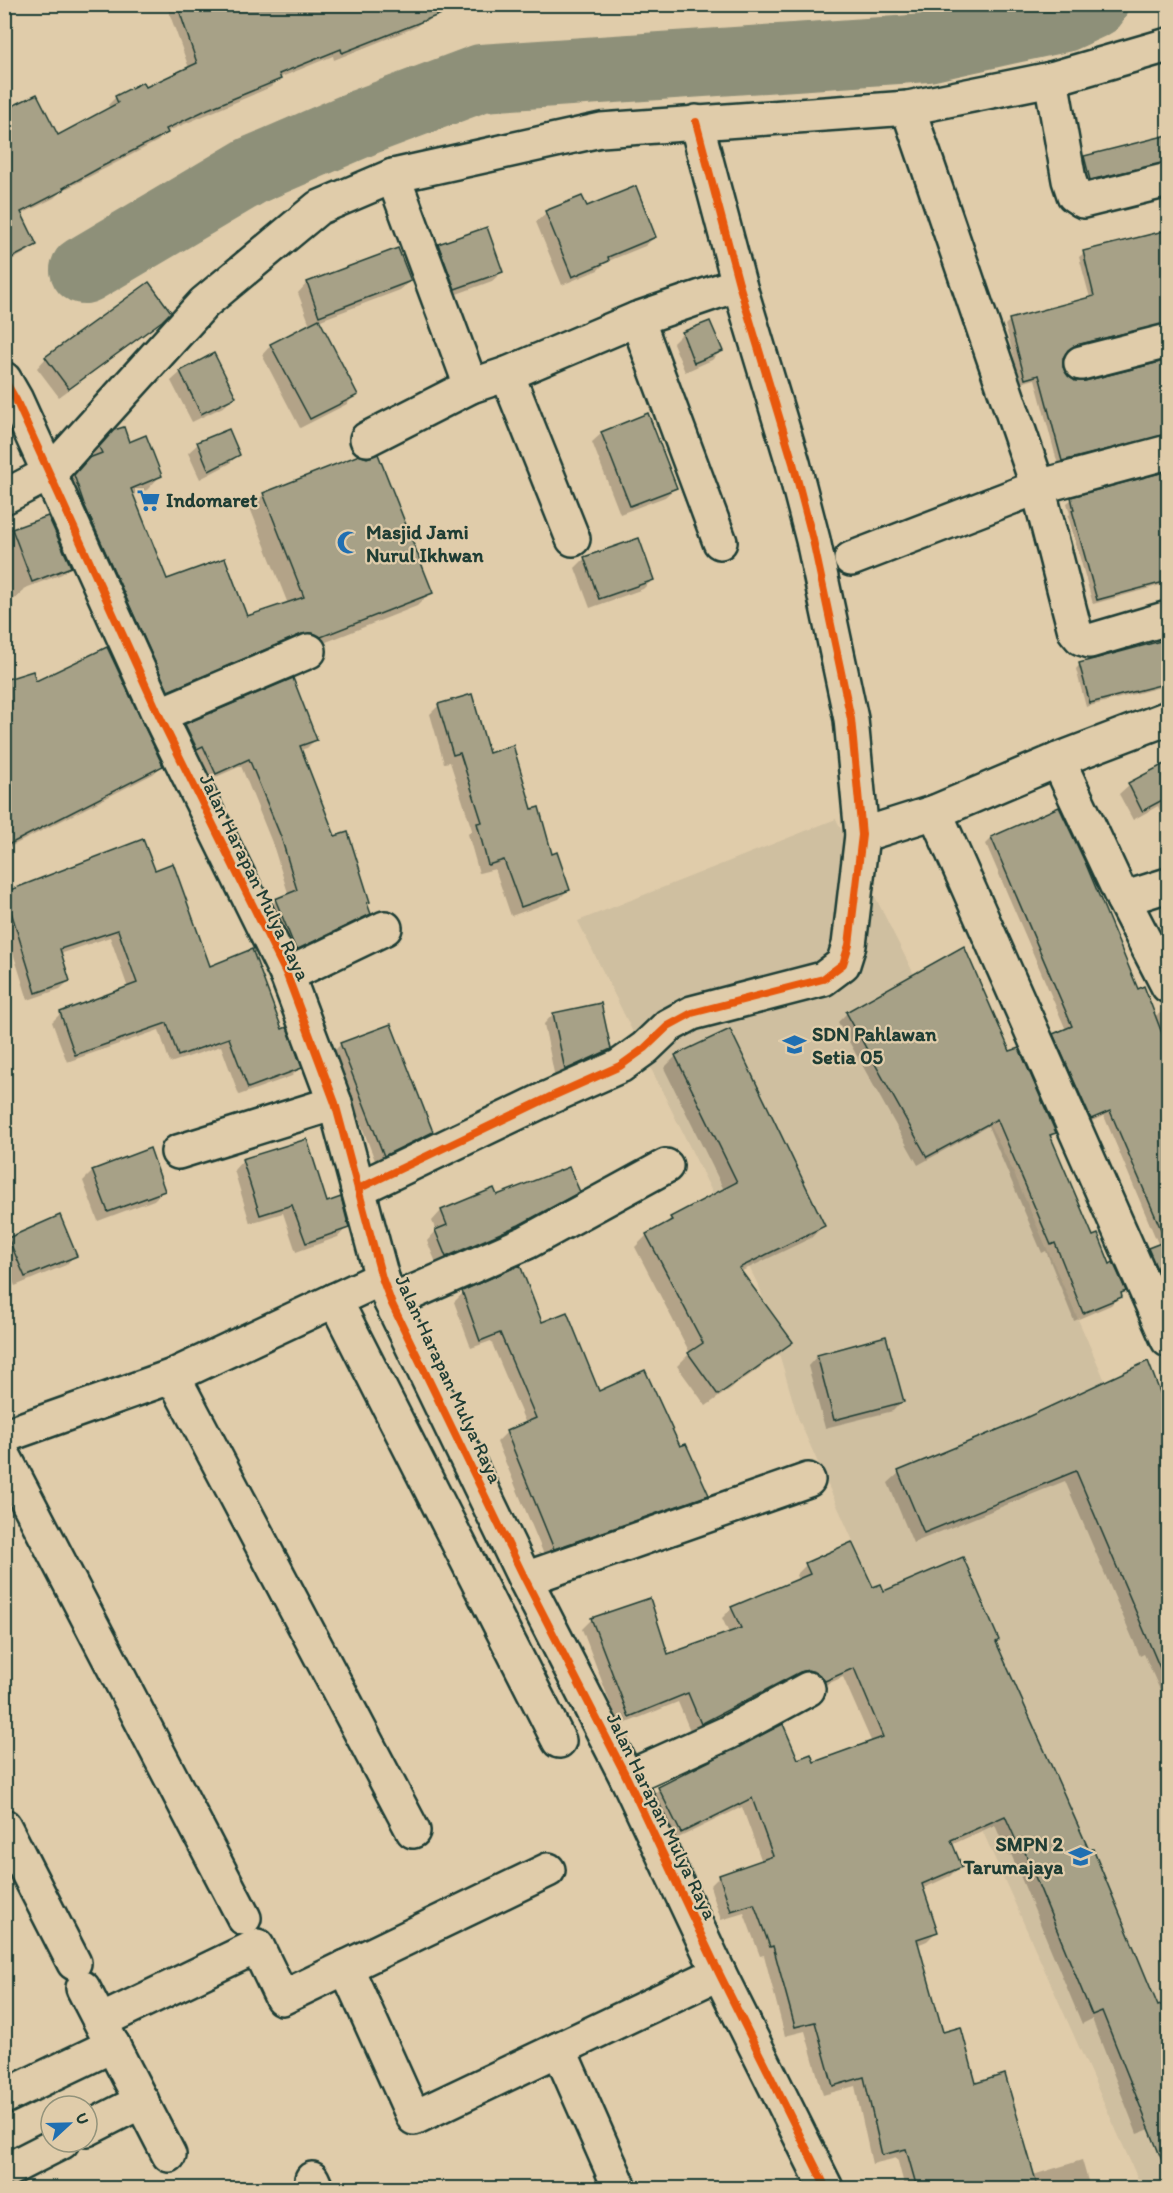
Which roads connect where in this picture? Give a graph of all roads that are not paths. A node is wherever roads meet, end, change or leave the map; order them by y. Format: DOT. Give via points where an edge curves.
graph roads {
  1 [pos="1168,45"];
  2 [pos="1051,79"];
  3 [pos="908,108"];
  4 [pos="696,122"];
  5 [pos="393,176"];
  6 [pos="1168,180"];
  7 [pos="739,284"];
  8 [pos="637,319"];
  9 [pos="1168,341"];
  10 [pos="1081,363"];
  11 [pos="507,374"];
  12 [pos="471,386"];
  13 [pos="10,389"];
  14 [pos="367,439"];
  15 [pos="1168,452"];
  16 [pos="50,473"];
  17 [pos="1038,487"];
  18 [pos="4,497"];
  19 [pos="573,539"];
  20 [pos="720,542"];
  21 [pos="851,559"];
  22 [pos="1168,618"];
  23 [pos="309,651"];
  24 [pos="159,715"];
  25 [pos="1168,718"];
  26 [pos="1058,760"];
  27 [pos="935,812"];
  28 [pos="862,835"];
  29 [pos="1168,885"];
  30 [pos="1123,899"];
  31 [pos="385,928"];
  32 [pos="287,975"];
  33 [pos="1168,986"];
  34 [pos="335,1103"];
  35 [pos="178,1152"];
  36 [pos="666,1166"];
  37 [pos="358,1189"];
  38 [pos="387,1290"];
  39 [pos="335,1300"];
  40 [pos="1168,1340"];
  41 [pos="172,1376"];
  42 [pos="4,1436"];
  43 [pos="4,1456"];
  44 [pos="808,1480"];
  45 [pos="525,1579"];
  46 [pos="808,1689"];
  47 [pos="559,1742"];
  48 [pos="627,1778"];
  49 [pos="4,1826"];
  50 [pos="413,1831"];
  51 [pos="548,1870"];
  52 [pos="244,1918"];
  53 [pos="346,1967"];
  54 [pos="719,1973"];
  55 [pos="107,2033"];
  56 [pos="559,2049"];
  57 [pos="4,2097"];
  58 [pos="141,2101"];
  59 [pos="99,2123"];
  60 [pos="39,2154"];
  61 [pos="169,2155"];
  62 [pos="11,2168"];
  63 [pos="620,2188"];
  64 [pos="826,2188"];
  1 -- 2 [label="street"];
  2 -- 3 [label="street"];
  2 -- 6 [label="street" via="1074,195 1083,201"];
  3 -- 4 [label="street"];
  3 -- 17 [label="street"];
  4 -- 5 [label="street" via="601,130"];
  4 -- 7 [label="street"];
  5 -- 12 [label="street"];
  5 -- 16 [label="street" via="318,207 204,303"];
  7 -- 8 [label="street"];
  7 -- 28 [label="street" via="813,540 851,719"];
  8 -- 11 [label="street"];
  8 -- 20 [label="street"];
  9 -- 10 [label="street"];
  11 -- 12 [label="street"];
  11 -- 19 [label="street"];
  12 -- 14 [label="street"];
  13 -- 16 [label="street, Jalan Harapan Mulya Raya"];
  15 -- 17 [label="street"];
  16 -- 18 [label="street"];
  16 -- 24 [label="street, Jalan Harapan Mulya Raya"];
  17 -- 21 [label="street"];
  17 -- 22 [label="street" via="1075,632 1090,641"];
  23 -- 24 [label="street"];
  24 -- 32 [label="street, Jalan Harapan Mulya Raya"];
  25 -- 26 [label="street"];
  26 -- 27 [label="street"];
  26 -- 30 [label="street"];
  27 -- 28 [label="street"];
  27 -- 40 [label="street"];
  28 -- 37 [label="street" via="849,945 843,964 823,979 692,1012 668,1026 620,1066"];
  29 -- 30 [label="street"];
  30 -- 33 [label="street"];
  31 -- 32 [label="street"];
  32 -- 34 [label="street, Jalan Harapan Mulya Raya"];
  34 -- 35 [label="street"];
  34 -- 37 [label="street, Jalan Harapan Mulya Raya"];
  36 -- 38 [label="street" via="527,1242"];
  37 -- 38 [label="street, Jalan Harapan Mulya Raya"];
  38 -- 39 [label="street"];
  38 -- 45 [label="street, Jalan Harapan Mulya Raya"];
  39 -- 41 [label="street"];
  39 -- 47 [label="street"];
  41 -- 42 [label="street"];
  41 -- 50 [label="street"];
  43 -- 52 [label="street"];
  44 -- 45 [label="street"];
  45 -- 48 [label="street, Jalan Harapan Mulya Raya"];
  46 -- 48 [label="street" via="727,1733"];
  48 -- 54 [label="street, Jalan Harapan Mulya Raya"];
  49 -- 55 [label="street"];
  51 -- 53 [label="street"];
  53 -- 55 [label="street" via="282,1998 257,1946"];
  53 -- 56 [label="street" via="414,2118"];
  54 -- 56 [label="street"];
  54 -- 64 [label="street, Jalan Harapan Mulya Raya"];
  55 -- 57 [label="street"];
  55 -- 58 [label="street"];
  56 -- 63 [label="street"];
  58 -- 59 [label="street"];
  58 -- 61 [label="street"];
  60 -- 62 [label="street"];
}
